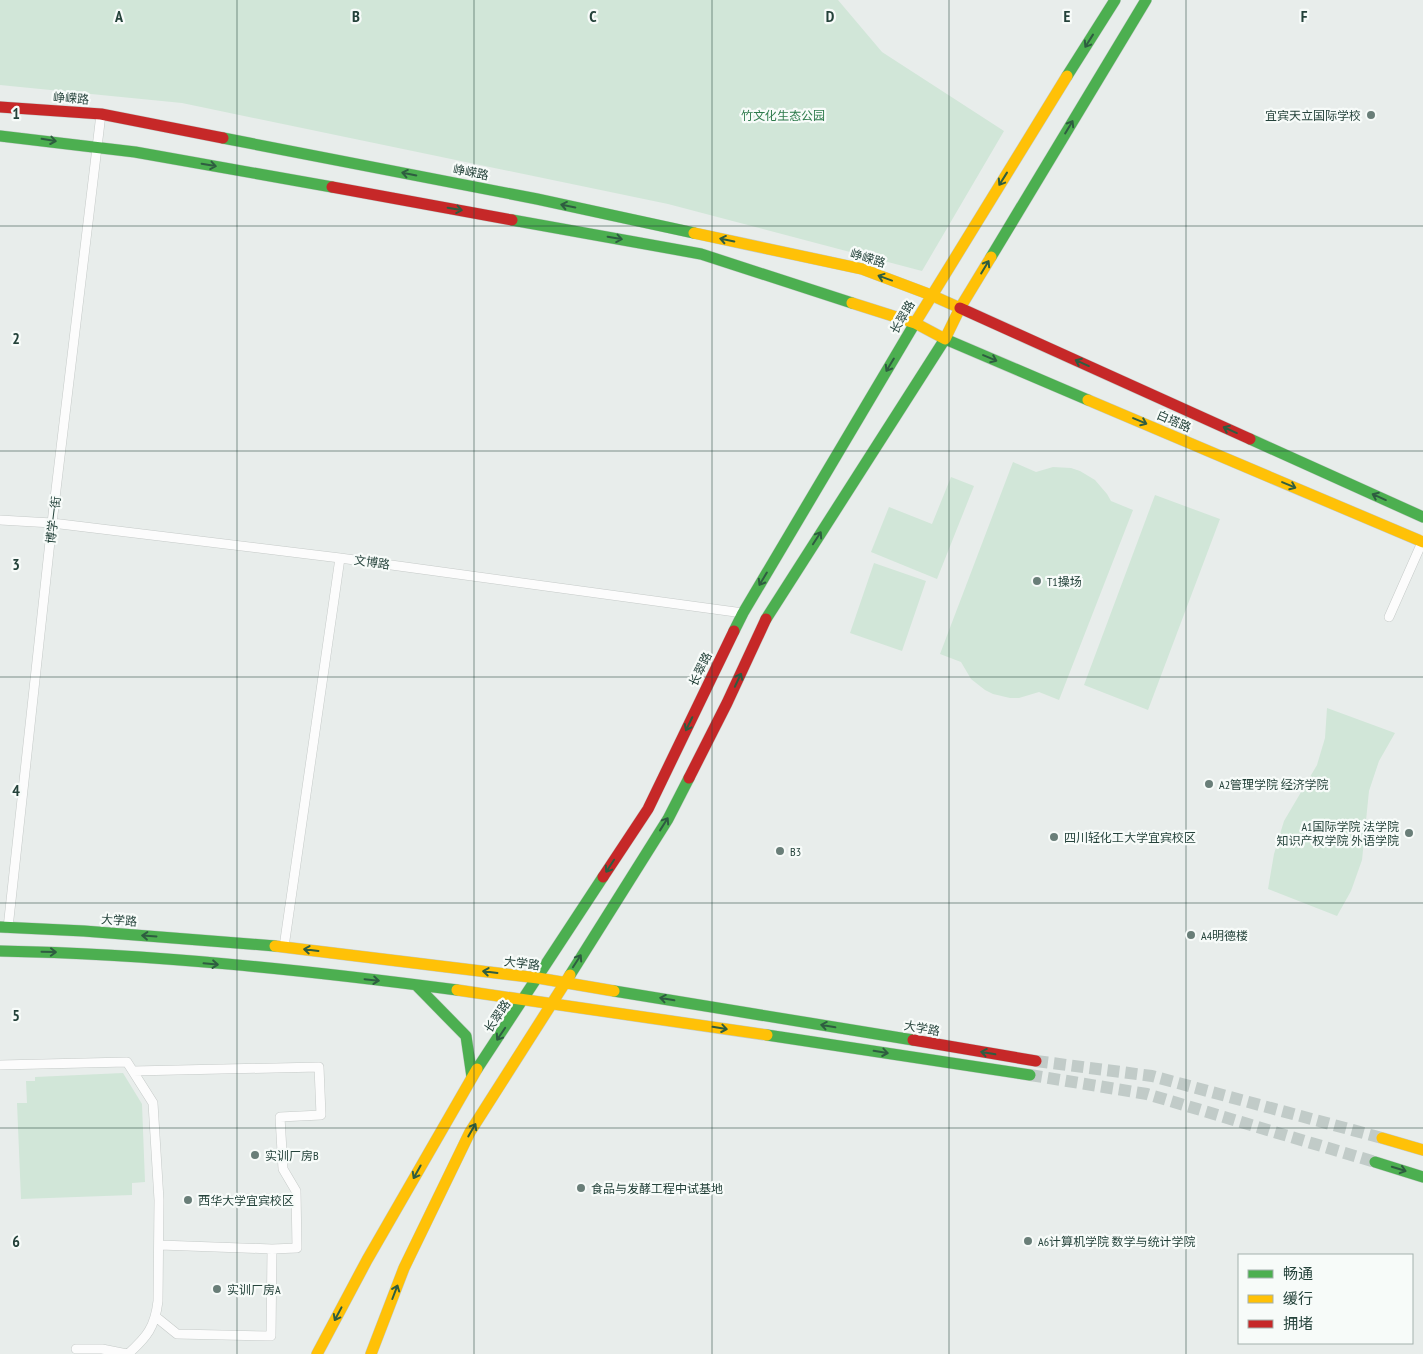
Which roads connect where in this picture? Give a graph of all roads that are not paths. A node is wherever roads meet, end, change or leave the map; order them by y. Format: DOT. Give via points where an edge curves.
graph roads {
  1 [pos="1115,0"];
  2 [pos="1146,0"];
  3 [pos="0,107"];
  4 [pos="101,114"];
  5 [pos="0,136"];
  6 [pos="96,148"];
  7 [pos="931,295"];
  8 [pos="960,308"];
  9 [pos="915,323"];
  10 [pos="945,339"];
  11 [pos="1423,517"];
  12 [pos="0,520"];
  13 [pos="52,523"];
  14 [pos="1423,541"];
  15 [pos="340,558"];
  16 [pos="742,613"];
  17 [pos="1390,617"];
  18 [pos="4,927"];
  19 [pos="284,947"];
  20 [pos="0,951"];
  21 [pos="538,978"];
  22 [pos="564,982"];
  23 [pos="416,985"];
  24 [pos="524,999"];
  25 [pos="551,1003"];
  26 [pos="1036,1061"];
  27 [pos="0,1065"];
  28 [pos="133,1071"];
  29 [pos="1030,1075"];
  30 [pos="472,1078"];
  31 [pos="1382,1138"];
  32 [pos="1423,1150"];
  33 [pos="1375,1162"];
  34 [pos="1423,1176"];
  35 [pos="160,1246"];
  36 [pos="272,1249"];
  37 [pos="156,1317"];
  38 [pos="76,1349"];
  39 [pos="128,1354"];
  40 [pos="317,1354"];
  41 [pos="371,1354"];
  1 -- 7 [label="main road, 长翠路, one-way"];
  8 -- 2 [label="main road, one-way"];
  3 -- 4 [label="main road, 峥嵘路"];
  4 -- 6 [label="street, 博学一街"];
  7 -- 4 [label="main road, 峥嵘路, one-way" via="862,269 537,199"];
  5 -- 6 [label="main road, one-way"];
  6 -- 9 [label="main road, one-way" via="135,152 701,254"];
  6 -- 13 [label="street, 博学一街"];
  7 -- 8 [label="main road, 白塔路"];
  7 -- 9 [label="main road, 长翠路"];
  8 -- 10 [label="main road"];
  11 -- 8 [label="main road, 白塔路, one-way"];
  9 -- 10 [label="main road, 白塔路"];
  9 -- 16 [label="main road, 长翠路, one-way"];
  10 -- 14 [label="main road, 白塔路, one-way"];
  22 -- 10 [label="main road, one-way" via="668,819 766,618"];
  12 -- 13 [label="street, 文博路"];
  13 -- 15 [label="street, 文博路"];
  13 -- 18 [label="street, 博学一街"];
  14 -- 17 [label="street"];
  15 -- 16 [label="street, 文博路"];
  15 -- 19 [label="street"];
  16 -- 21 [label="main road, 长翠路, one-way" via="648,809"];
  19 -- 18 [label="main road, 大学路, one-way"];
  21 -- 19 [label="main road, 大学路, one-way"];
  20 -- 23 [label="main road, one-way" via="70,952 278,969"];
  21 -- 22 [label="main road, 大学路"];
  21 -- 24 [label="main road, 长翠路"];
  22 -- 25 [label="main road"];
  26 -- 22 [label="main road, 大学路, one-way"];
  23 -- 24 [label="main road"];
  23 -- 30 [label="main road" via="466,1036"];
  24 -- 25 [label="main road"];
  24 -- 30 [label="main road, 长翠路, one-way"];
  25 -- 29 [label="main road, one-way"];
  41 -- 25 [label="main road, one-way" via="404,1268 470,1132"];
  27 -- 28 [label="street" via="128,1062"];
  28 -- 35 [label="street" via="153,1103"];
  28 -- 36 [label="street" via="319,1068 321,1115 280,1117 283,1168 296,1191 297,1248"];
  30 -- 40 [label="main road, 长翠路, one-way"];
  31 -- 32 [label="main road"];
  33 -- 34 [label="main road, one-way"];
  35 -- 36 [label="street"];
  35 -- 37 [label="street"];
  36 -- 37 [label="street" via="271,1336 177,1334"];
  37 -- 39 [label="street" via="141,1342"];
  38 -- 39 [label="street" via="102,1348"];
}
